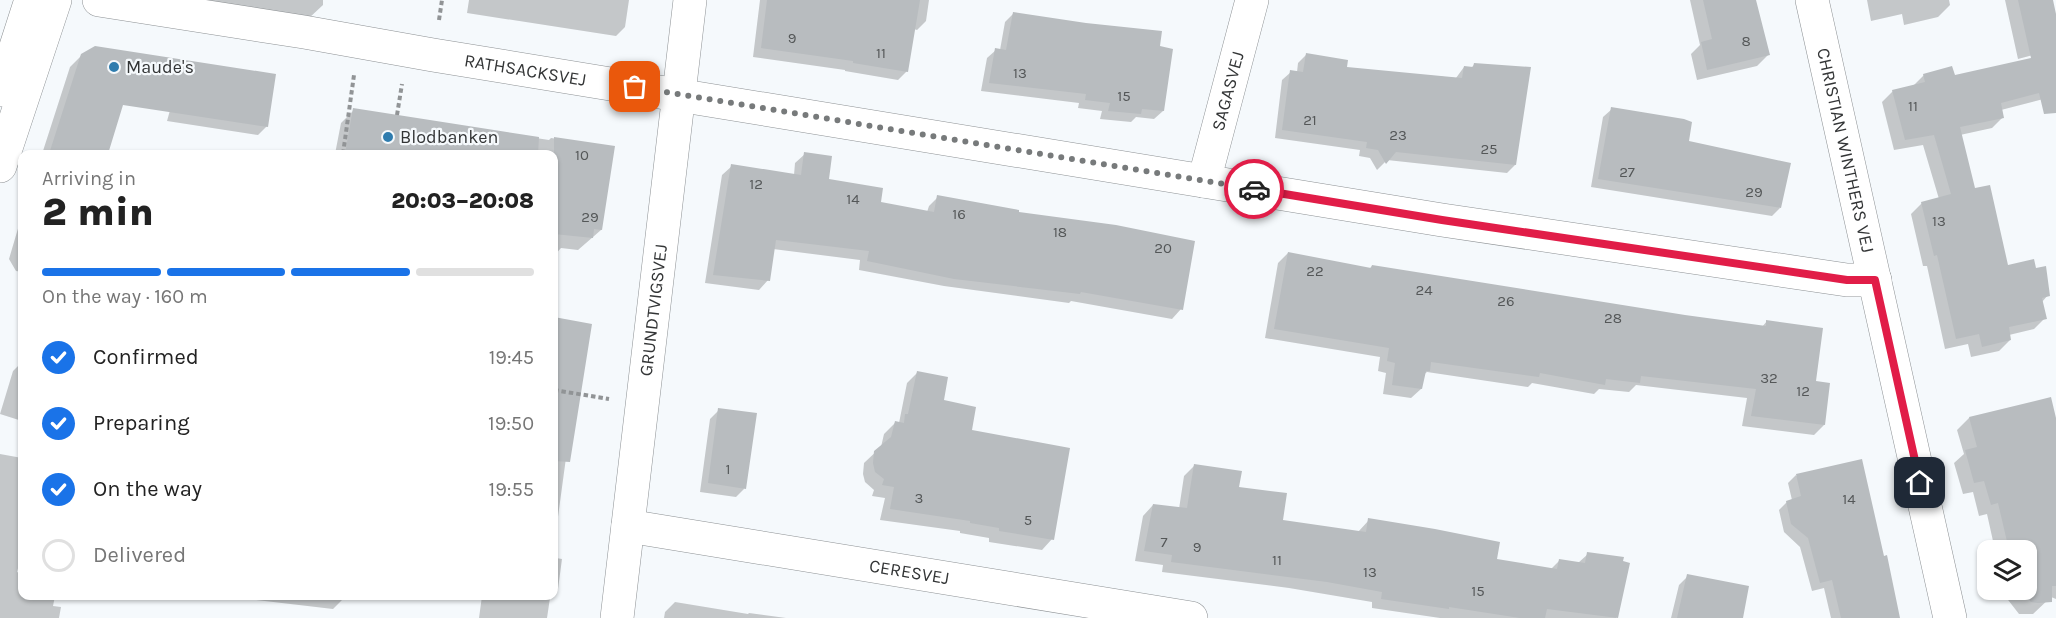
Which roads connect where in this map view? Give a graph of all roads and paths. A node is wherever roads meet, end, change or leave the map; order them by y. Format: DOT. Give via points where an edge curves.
graph roads {
  1 [pos="31,0"];
  2 [pos="55,0"];
  3 [pos="99,0"];
  4 [pos="690,0"];
  5 [pos="1252,0"];
  6 [pos="1812,0"];
  7 [pos="358,42"];
  8 [pos="680,94"];
  9 [pos="0,96"];
  10 [pos="398,108"];
  11 [pos="397,115"];
  12 [pos="344,150"];
  13 [pos="0,166"];
  14 [pos="1204,181"];
  15 [pos="1875,280"];
  16 [pos="558,391"];
  17 [pos="642,404"];
  18 [pos="628,526"];
  19 [pos="617,618"];
  20 [pos="1191,618"];
  21 [pos="1950,618"];
  1 -- 9 [label="street"];
  2 -- 13 [label="street"];
  3 -- 7 [label="street, RATHSACKSVEJ"];
  4 -- 8 [label="street, GRUNDTVIGSVEJ"];
  5 -- 14 [label="street, SAGASVEJ"];
  6 -- 15 [label="street, CHRISTIAN WINTHERS VEJ"];
  7 -- 8 [label="street, RATHSACKSVEJ"];
  7 -- 12 [label="path"];
  8 -- 14 [label="street, RATHSACKSVEJ"];
  8 -- 17 [label="street, GRUNDTVIGSVEJ"];
  10 -- 11 [label="path"];
  14 -- 15 [label="street, RATHSACKSVEJ" via="1836,279"];
  15 -- 21 [label="street, CHRISTIAN WINTHERS VEJ"];
  16 -- 17 [label="path"];
  17 -- 18 [label="street, GRUNDTVIGSVEJ"];
  18 -- 19 [label="street, GRUNDTVIGSVEJ"];
  18 -- 20 [label="street, CERESVEJ"];
}
